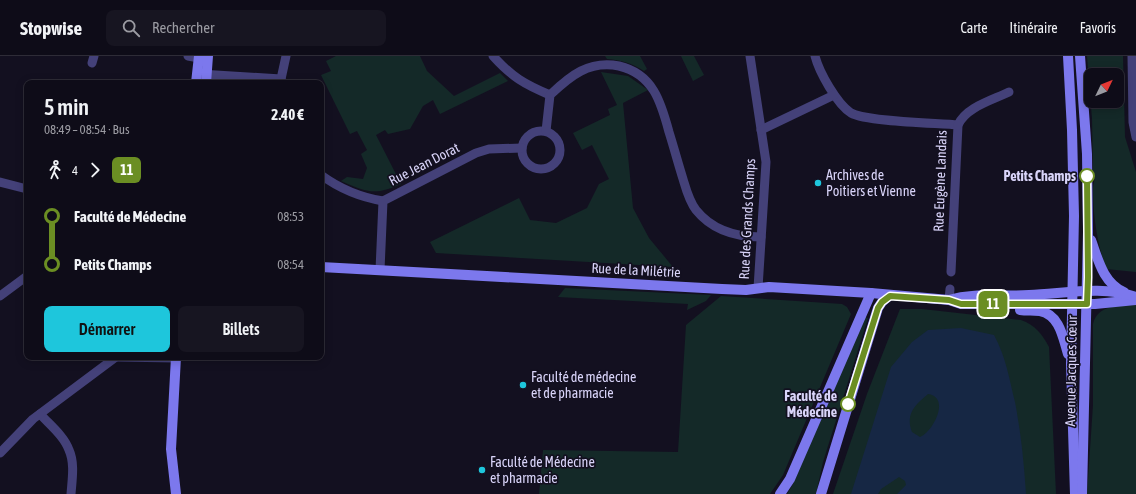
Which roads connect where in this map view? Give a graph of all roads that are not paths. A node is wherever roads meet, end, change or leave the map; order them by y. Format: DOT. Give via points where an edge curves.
graph roads {
  1 [pos="188,56"];
  2 [pos="286,56"];
  3 [pos="493,56"];
  4 [pos="750,56"];
  5 [pos="815,56"];
  6 [pos="1068,56"];
  7 [pos="1080,56"];
  8 [pos="1132,56"];
  9 [pos="202,57"];
  10 [pos="201,79"];
  11 [pos="241,80"];
  12 [pos="281,80"];
  13 [pos="1009,92"];
  14 [pos="550,95"];
  15 [pos="834,95"];
  16 [pos="958,125"];
  17 [pos="761,130"];
  18 [pos="546,131"];
  19 [pos="1136,137"];
  20 [pos="522,148"];
  21 [pos="324,177"];
  22 [pos="0,182"];
  23 [pos="24,188"];
  24 [pos="383,201"];
  25 [pos="1088,232"];
  26 [pos="761,237"];
  27 [pos="324,267"];
  28 [pos="380,270"];
  29 [pos="950,272"];
  30 [pos="24,278"];
  31 [pos="758,288"];
  32 [pos="950,289"];
  33 [pos="1072,292"];
  34 [pos="1087,292"];
  35 [pos="870,293"];
  36 [pos="1132,295"];
  37 [pos="0,296"];
  38 [pos="890,296"];
  39 [pos="949,300"];
  40 [pos="1136,300"];
  41 [pos="991,304"];
  42 [pos="1071,304"];
  43 [pos="1087,304"];
  44 [pos="112,360"];
  45 [pos="176,360"];
  46 [pos="1071,364"];
  47 [pos="857,374"];
  48 [pos="40,414"];
  49 [pos="0,453"];
  50 [pos="71,494"];
  51 [pos="176,494"];
  52 [pos="780,494"];
  53 [pos="821,494"];
  54 [pos="1075,494"];
  55 [pos="1082,494"];
  1 -- 9 [label="street"];
  2 -- 12 [label="street"];
  3 -- 14 [label="street" via="507,72 523,83"];
  4 -- 17 [label="street, Rue des Grands Champs"];
  5 -- 15 [label="street, Rue Eugène Landais"];
  6 -- 33 [label="street, Avenue Jacques Cœur" via="1074,208"];
  7 -- 25 [label="street, Avenue Jacques Cœur" via="1087,154"];
  8 -- 19 [label="street" via="1133,122"];
  9 -- 10 [label="street"];
  10 -- 11 [label="street"];
  13 -- 16 [label="street" via="969,112 961,118"];
  14 -- 18 [label="street"];
  14 -- 26 [label="street" via="577,72 594,66 621,67 642,76 660,101 686,189 695,209 712,225 723,231 746,237"];
  15 -- 16 [label="street, Rue Eugène Landais" via="843,106 859,116"];
  15 -- 17 [label="street"];
  16 -- 29 [label="street, Rue Eugène Landais"];
  17 -- 26 [label="street, Rue des Grands Champs" via="766,162"];
  18 -- 20 [label="street" via="530,134"];
  18 -- 20 [label="street" via="556,138 561,149 560,156 553,166 541,170 529,165 522,154"];
  20 -- 24 [label="street, Rue Jean Dorat" via="489,149 476,153"];
  21 -- 24 [label="street" via="352,194"];
  22 -- 23 [label="street"];
  24 -- 28 [label="street, Rue Jean Dorat"];
  25 -- 34 [label="street, Avenue Jacques Cœur"];
  25 -- 36 [label="street" via="1108,280 1116,289"];
  26 -- 31 [label="street, Rue des Grands Champs"];
  27 -- 28 [label="street, Rue de la Milétrie"];
  28 -- 31 [label="street, Rue de la Milétrie" via="728,289"];
  30 -- 37 [label="street"];
  31 -- 35 [label="street, Rue de la Milétrie"];
  32 -- 39 [label="street"];
  33 -- 34 [label="street, Rue de la Milétrie"];
  33 -- 39 [label="street, Rue de la Milétrie" via="964,296"];
  33 -- 42 [label="street, Avenue Jacques Cœur"];
  34 -- 36 [label="street, Rue de la Milétrie"];
  34 -- 43 [label="street, Avenue Jacques Cœur"];
  35 -- 38 [label="street, Rue de la Milétrie"];
  35 -- 47 [label="street" via="874,300 874,308 857,363"];
  35 -- 52 [label="street" via="790,479"];
  38 -- 39 [label="street, Rue de la Milétrie"];
  38 -- 47 [label="street" via="878,308"];
  39 -- 41 [label="street, Rue de la Milétrie" via="961,304"];
  40 -- 43 [label="street, Rue de la Milétrie"];
  41 -- 42 [label="street, Rue de la Milétrie"];
  41 -- 46 [label="street" via="1040,311 1050,315 1061,331"];
  42 -- 43 [label="street, Rue de la Milétrie"];
  42 -- 46 [label="street, Avenue Jacques Cœur"];
  43 -- 55 [label="street, Avenue Jacques Cœur"];
  44 -- 48 [label="street"];
  45 -- 51 [label="street" via="171,449"];
  46 -- 54 [label="street, Avenue Jacques Cœur"];
  47 -- 53 [label="street"];
  48 -- 49 [label="street"];
  48 -- 50 [label="street" via="70,451"];
}
